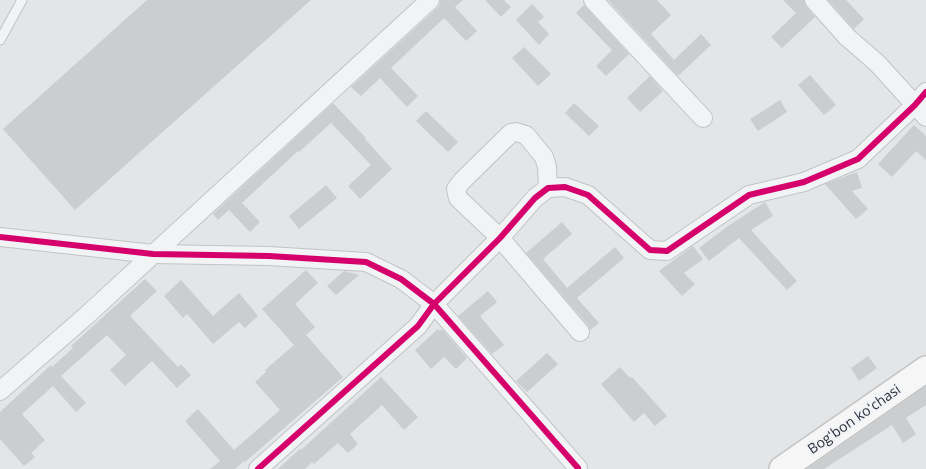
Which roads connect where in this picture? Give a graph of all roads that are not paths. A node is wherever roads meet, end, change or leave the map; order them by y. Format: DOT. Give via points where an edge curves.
graph roads {
  1 [pos="22,0"];
  2 [pos="430,0"];
  3 [pos="593,0"];
  4 [pos="814,0"];
  5 [pos="0,40"];
  6 [pos="922,105"];
  7 [pos="703,118"];
  8 [pos="548,188"];
  9 [pos="0,237"];
  10 [pos="500,238"];
  11 [pos="153,254"];
  12 [pos="434,304"];
  13 [pos="580,332"];
  14 [pos="926,370"];
  15 [pos="0,391"];
  16 [pos="578,468"];
  17 [pos="258,469"];
  18 [pos="782,469"];
  1 -- 5 [label="lane"];
  2 -- 11 [label="street"];
  3 -- 7 [label="street"];
  4 -- 6 [label="street" via="847,37"];
  6 -- 8 [label="street" via="858,159 804,182 749,195 667,251 650,250 588,195 565,187"];
  8 -- 10 [label="street"];
  8 -- 10 [label="street" via="544,157 526,135 516,132 511,133 462,181 456,189 458,198"];
  9 -- 11 [label="street"];
  10 -- 12 [label="street"];
  10 -- 13 [label="street"];
  11 -- 12 [label="street" via="366,262 401,278"];
  11 -- 15 [label="street"];
  12 -- 16 [label="street"];
  12 -- 17 [label="street" via="418,326"];
  14 -- 18 [label="street, Bogʻbon koʻchasi"];
}
